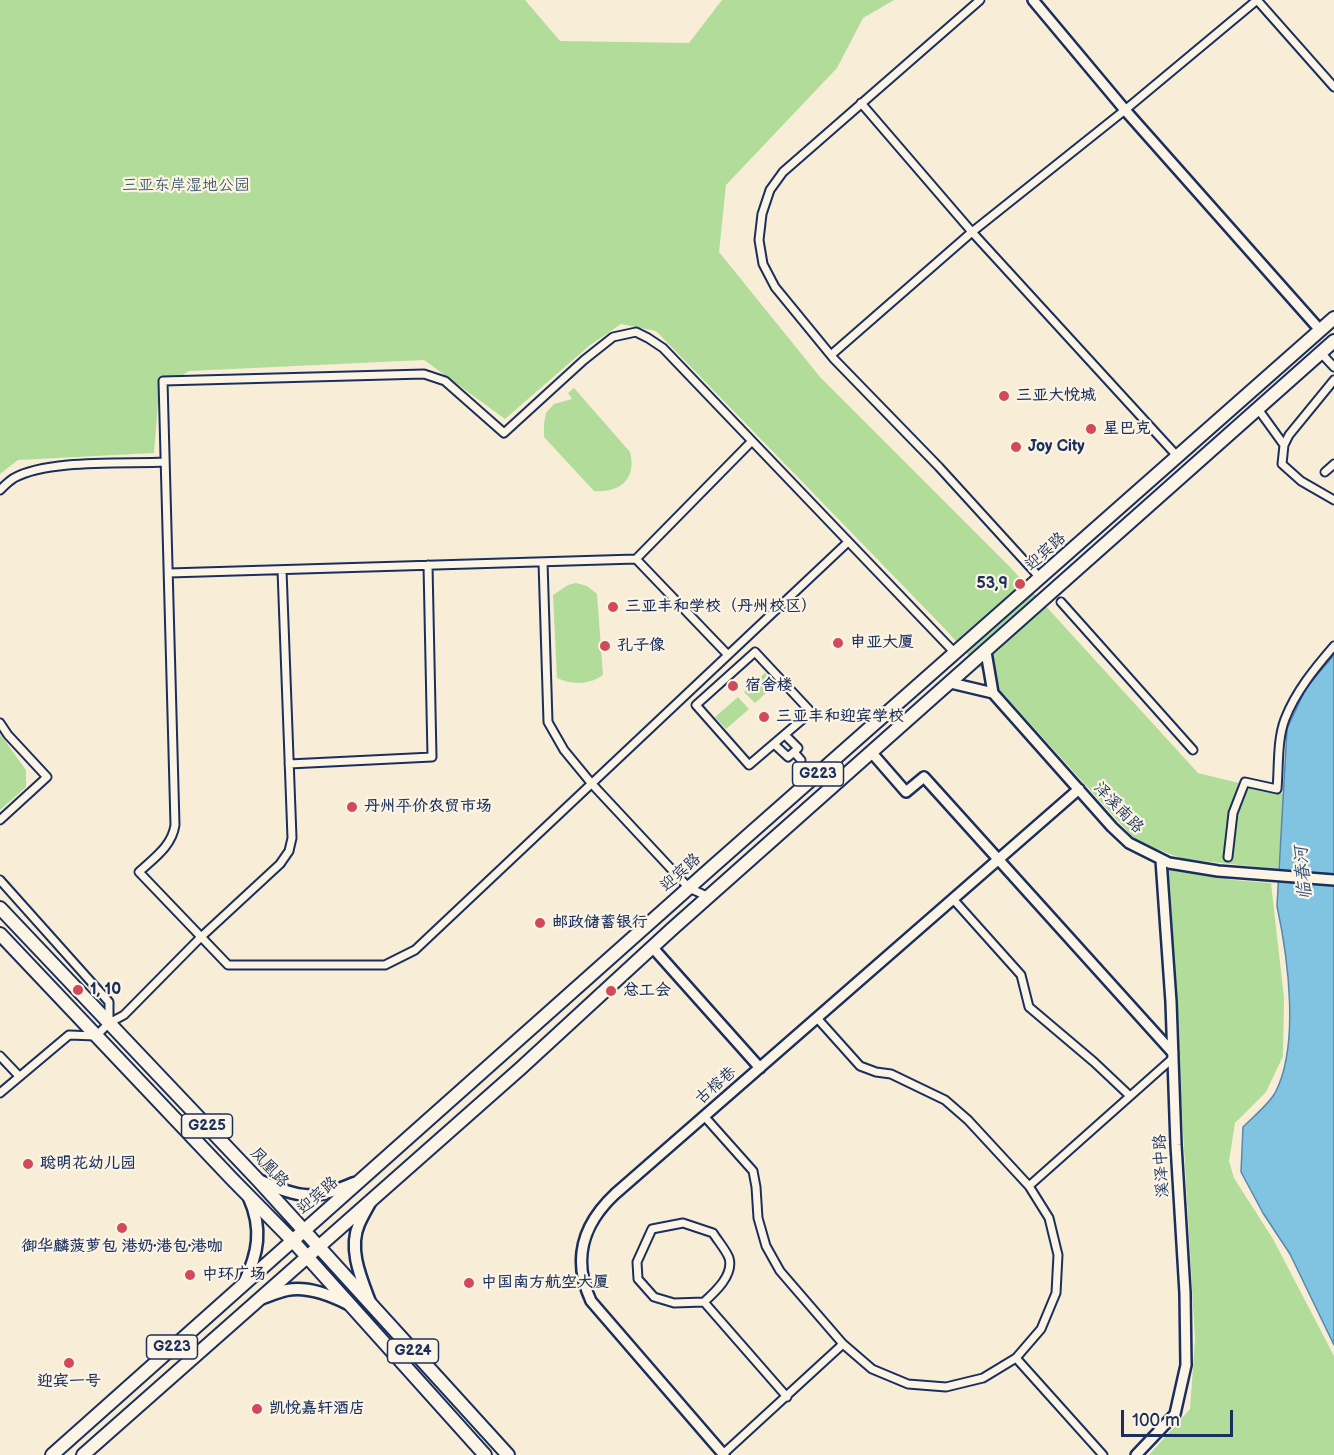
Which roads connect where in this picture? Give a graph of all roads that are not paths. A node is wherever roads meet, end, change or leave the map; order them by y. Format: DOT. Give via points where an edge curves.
graph roads {
  1 [pos="980,0"];
  2 [pos="1033,0"];
  3 [pos="1257,0"];
  4 [pos="1334,87"];
  5 [pos="861,103"];
  6 [pos="1125,110"];
  7 [pos="972,232"];
  8 [pos="1334,318"];
  9 [pos="1320,330"];
  10 [pos="1334,341"];
  11 [pos="1321,353"];
  12 [pos="831,355"];
  13 [pos="1334,368"];
  14 [pos="1334,380"];
  15 [pos="1258,409"];
  16 [pos="752,441"];
  17 [pos="1284,445"];
  18 [pos="1178,456"];
  19 [pos="165,462"];
  20 [pos="1334,464"];
  21 [pos="1325,472"];
  22 [pos="0,490"];
  23 [pos="1334,500"];
  24 [pos="849,542"];
  25 [pos="636,559"];
  26 [pos="543,562"];
  27 [pos="428,565"];
  28 [pos="282,570"];
  29 [pos="169,573"];
  30 [pos="1041,579"];
  31 [pos="1061,602"];
  32 [pos="1334,646"];
  33 [pos="986,652"];
  34 [pos="955,653"];
  35 [pos="728,655"];
  36 [pos="951,683"];
  37 [pos="993,693"];
  38 [pos="0,723"];
  39 [pos="785,735"];
  40 [pos="774,744"];
  41 [pos="1193,750"];
  42 [pos="794,752"];
  43 [pos="872,753"];
  44 [pos="801,760"];
  45 [pos="289,764"];
  46 [pos="592,784"];
  47 [pos="1079,789"];
  48 [pos="0,820"];
  49 [pos="1228,857"];
  50 [pos="998,860"];
  51 [pos="1161,860"];
  52 [pos="710,869"];
  53 [pos="0,880"];
  54 [pos="1334,880"];
  55 [pos="724,885"];
  56 [pos="689,888"];
  57 [pos="709,897"];
  58 [pos="953,899"];
  59 [pos="0,908"];
  60 [pos="662,913"];
  61 [pos="672,929"];
  62 [pos="0,934"];
  63 [pos="201,937"];
  64 [pos="653,948"];
  65 [pos="817,1018"];
  66 [pos="109,1023"];
  67 [pos="96,1036"];
  68 [pos="0,1056"];
  69 [pos="1173,1056"];
  70 [pos="760,1068"];
  71 [pos="19,1076"];
  72 [pos="0,1093"];
  73 [pos="1130,1096"];
  74 [pos="704,1116"];
  75 [pos="258,1180"];
  76 [pos="360,1181"];
  77 [pos="1029,1186"];
  78 [pos="246,1192"];
  79 [pos="372,1198"];
  80 [pos="303,1230"];
  81 [pos="292,1240"];
  82 [pos="317,1246"];
  83 [pos="307,1256"];
  84 [pos="243,1284"];
  85 [pos="256,1300"];
  86 [pos="704,1302"];
  87 [pos="371,1305"];
  88 [pos="352,1307"];
  89 [pos="843,1344"];
  90 [pos="1016,1358"];
  91 [pos="787,1397"];
  92 [pos="52,1455"];
  93 [pos="83,1455"];
  94 [pos="485,1455"];
  95 [pos="508,1455"];
  96 [pos="723,1455"];
  97 [pos="1103,1455"];
  98 [pos="1136,1455"];
  1 -- 5 [label="street"];
  2 -- 6 [label="street"];
  3 -- 4 [label="street"];
  3 -- 6 [label="street"];
  5 -- 7 [label="street"];
  5 -- 12 [label="street" via="783,172 770,190 762,213 759,240 763,264 775,287"];
  6 -- 7 [label="street"];
  6 -- 9 [label="street"];
  7 -- 12 [label="street"];
  7 -- 18 [label="street"];
  8 -- 9 [label="highway, 迎宾路 / G223"];
  9 -- 18 [label="highway, 迎宾路 / G223"];
  10 -- 11 [label="highway, 迎宾路 / G223"];
  11 -- 13 [label="street"];
  11 -- 15 [label="highway, 迎宾路 / G223"];
  12 -- 30 [label="street"];
  14 -- 17 [label="street"];
  15 -- 17 [label="street"];
  15 -- 33 [label="highway, 迎宾路 / G223"];
  16 -- 19 [label="street" via="663,348 636,332 613,337 504,433 445,381 424,374 163,381"];
  16 -- 24 [label="street"];
  16 -- 25 [label="street"];
  17 -- 23 [label="street" via="1282,464 1301,481"];
  18 -- 30 [label="highway, 迎宾路 / G223"];
  19 -- 22 [label="street" via="49,466 13,478"];
  19 -- 29 [label="street"];
  20 -- 21 [label="street"];
  24 -- 34 [label="street"];
  24 -- 35 [label="street"];
  25 -- 26 [label="street"];
  25 -- 35 [label="street"];
  26 -- 27 [label="street"];
  26 -- 46 [label="street" via="548,722 564,750"];
  27 -- 28 [label="street"];
  27 -- 45 [label="street" via="432,757"];
  28 -- 29 [label="street"];
  28 -- 45 [label="street"];
  29 -- 63 [label="street" via="175,825 167,846 140,872"];
  30 -- 34 [label="highway, 迎宾路 / G223"];
  31 -- 41 [label="street"];
  32 -- 49 [label="street" via="1306,680 1284,720 1277,789 1245,782 1233,813"];
  33 -- 36 [label="highway, 迎宾路 / G223"];
  33 -- 37 [label="street"];
  34 -- 52 [label="highway, 迎宾路 / G223"];
  35 -- 46 [label="street"];
  36 -- 37 [label="street"];
  36 -- 43 [label="highway, 迎宾路 / G223"];
  37 -- 47 [label="street, 泽溪南路"];
  38 -- 48 [label="street" via="47,777"];
  39 -- 40 [label="street"];
  39 -- 40 [label="street" via="812,712 755,652 695,703 749,765"];
  39 -- 42 [label="street" via="798,748"];
  40 -- 42 [label="street" via="788,757"];
  42 -- 44 [label="street"];
  43 -- 50 [label="street" via="906,792 924,777"];
  43 -- 55 [label="highway, 迎宾路 / G223"];
  45 -- 63 [label="street" via="289,851 280,864"];
  46 -- 56 [label="street"];
  46 -- 63 [label="street" via="415,950 385,965 234,967 224,962"];
  47 -- 50 [label="street, 古榕巷"];
  47 -- 51 [label="street, 泽溪南路" via="1129,843"];
  50 -- 58 [label="street, 古榕巷"];
  50 -- 69 [label="street"];
  51 -- 54 [label="street, 泽溪南路" via="1261,876"];
  51 -- 69 [label="street, 溪泽中路"];
  52 -- 55 [label="highway"];
  52 -- 56 [label="highway, 迎宾路 / G223"];
  53 -- 66 [label="street" via="109,1002"];
  55 -- 57 [label="highway, 迎宾路 / G223"];
  56 -- 57 [label="street"];
  56 -- 60 [label="highway, 迎宾路 / G223"];
  56 -- 61 [label="highway"];
  57 -- 61 [label="highway, 迎宾路 / G223"];
  58 -- 65 [label="street, 古榕巷"];
  58 -- 73 [label="street" via="1021,975 1029,1007"];
  59 -- 66 [label="highway, 凤凰路 / G225"];
  60 -- 61 [label="highway" via="672,917"];
  60 -- 76 [label="highway, 迎宾路 / G223"];
  61 -- 64 [label="highway, 迎宾路 / G223"];
  62 -- 67 [label="highway, 凤凰路 / G225"];
  63 -- 66 [label="street" via="124,1015"];
  64 -- 70 [label="street"];
  64 -- 79 [label="highway, 迎宾路 / G223"];
  65 -- 70 [label="street, 古榕巷"];
  65 -- 77 [label="street" via="860,1066 891,1074 945,1100"];
  66 -- 67 [label="street"];
  66 -- 75 [label="highway, 凤凰路 / G225"];
  67 -- 71 [label="street" via="69,1035"];
  67 -- 78 [label="highway, 凤凰路 / G225"];
  68 -- 71 [label="street"];
  69 -- 73 [label="street"];
  69 -- 98 [label="street, 溪泽中路" via="1186,1365 1175,1414"];
  70 -- 74 [label="street, 古榕巷"];
  71 -- 72 [label="street"];
  73 -- 77 [label="street"];
  74 -- 89 [label="street" via="753,1171 758,1218 766,1246 780,1271"];
  74 -- 96 [label="street, 古榕巷" via="598,1212 584,1239 581,1267 584,1285 596,1309"];
  75 -- 76 [label="main road" via="281,1191 308,1197"];
  75 -- 80 [label="highway, 凤凰路 / G225"];
  76 -- 80 [label="highway, 迎宾路 / G223"];
  77 -- 90 [label="street" via="1049,1218 1059,1256 1056,1293 1041,1329"];
  78 -- 81 [label="highway, 凤凰路 / G225"];
  78 -- 84 [label="main road" via="255,1211 258,1233 254,1263"];
  79 -- 82 [label="highway, 迎宾路 / G223"];
  79 -- 87 [label="main road" via="357,1226 355,1248 358,1273"];
  80 -- 81 [label="highway, 迎宾路 / G223"];
  80 -- 82 [label="highway, 凤凰路 / G225"];
  81 -- 83 [label="highway, 凤凰路 / G224"];
  81 -- 84 [label="highway, 迎宾路 / G223"];
  82 -- 83 [label="highway, 迎宾路 / G223"];
  82 -- 87 [label="highway, 凤凰路 / G224"];
  83 -- 85 [label="highway, 迎宾路 / G223"];
  83 -- 88 [label="highway, 凤凰路 / G224"];
  84 -- 92 [label="highway, 迎宾路 / G223"];
  85 -- 88 [label="main road" via="288,1290 309,1290"];
  85 -- 93 [label="highway, 迎宾路 / G223"];
  86 -- 86 [label="street" via="674,1303 654,1297 639,1279 637,1262 652,1229 682,1223 714,1233 729,1258 729,1269 720,1288"];
  86 -- 91 [label="street"];
  87 -- 95 [label="highway, 凤凰路 / G224"];
  88 -- 94 [label="highway, 凤凰路 / G224"];
  89 -- 90 [label="street" via="872,1369 908,1384 946,1387 983,1378"];
  89 -- 91 [label="street"];
  90 -- 97 [label="street"];
  91 -- 96 [label="street"];
}
